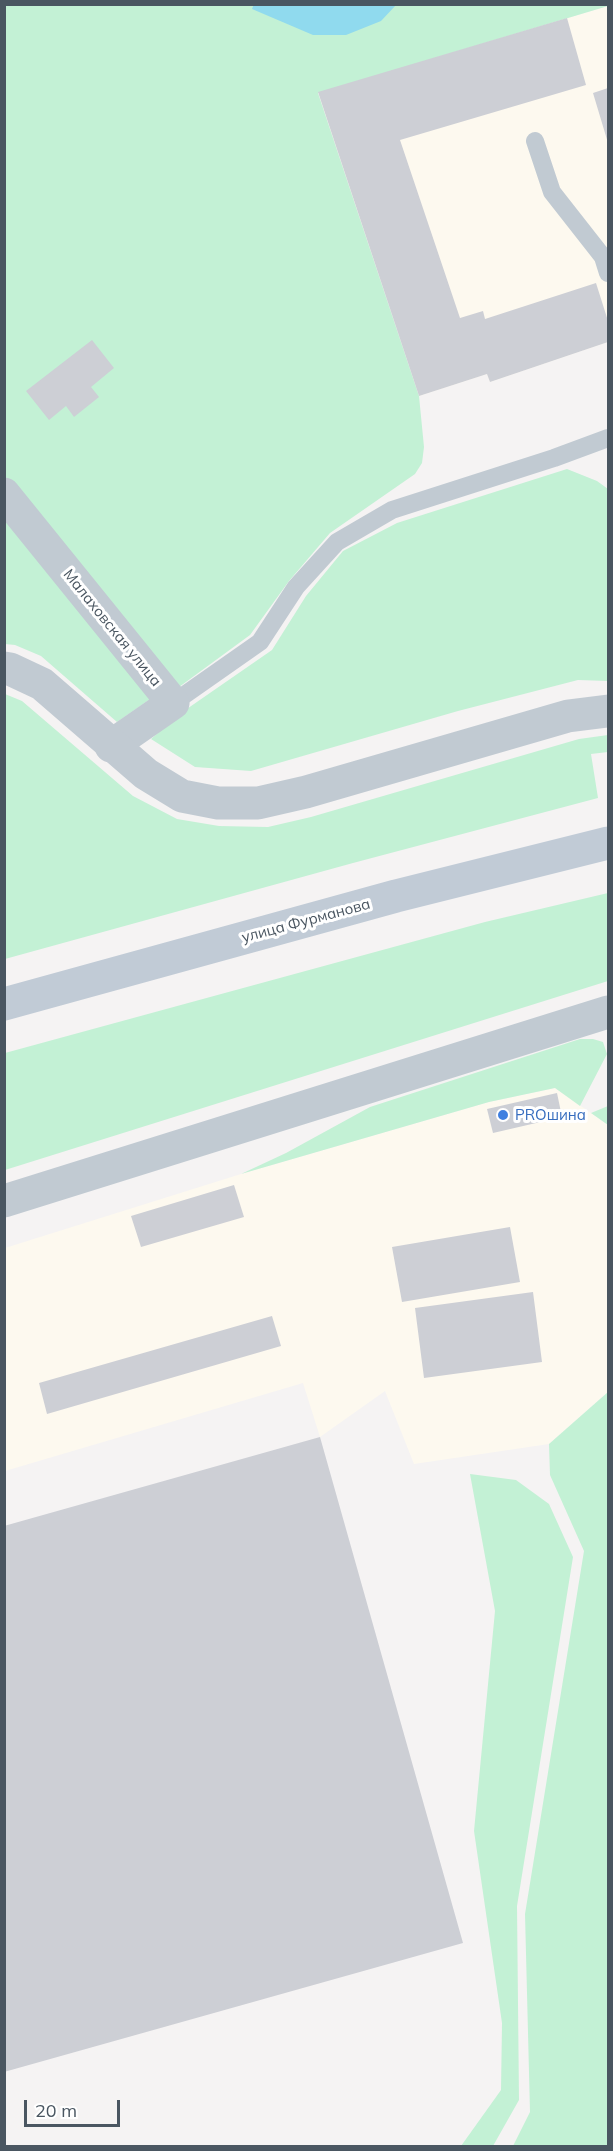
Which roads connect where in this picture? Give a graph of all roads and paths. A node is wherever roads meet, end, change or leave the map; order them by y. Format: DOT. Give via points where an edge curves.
graph roads {
  1 [pos="536,141"];
  2 [pos="609,273"];
  3 [pos="609,438"];
  4 [pos="4,494"];
  5 [pos="4,668"];
  6 [pos="173,704"];
  7 [pos="609,711"];
  8 [pos="111,746"];
  9 [pos="609,843"];
  10 [pos="43,993"];
  11 [pos="4,994"];
  12 [pos="4,1004"];
  13 [pos="609,1012"];
  14 [pos="4,1201"];
  1 -- 2 [label="lane" via="552,192 603,257"];
  3 -- 6 [label="lane" via="392,510 337,542 297,587 260,642"];
  4 -- 6 [label="street, Малаховская улица"];
  5 -- 8 [label="street" via="42,684"];
  6 -- 8 [label="street"];
  7 -- 8 [label="street" via="568,716 258,803 218,803 182,796"];
  9 -- 10 [label="main road, улица Фурманова" via="385,899"];
  10 -- 11 [label="street"];
  10 -- 12 [label="main road, улица Фурманова"];
  13 -- 14 [label="street"];
}
